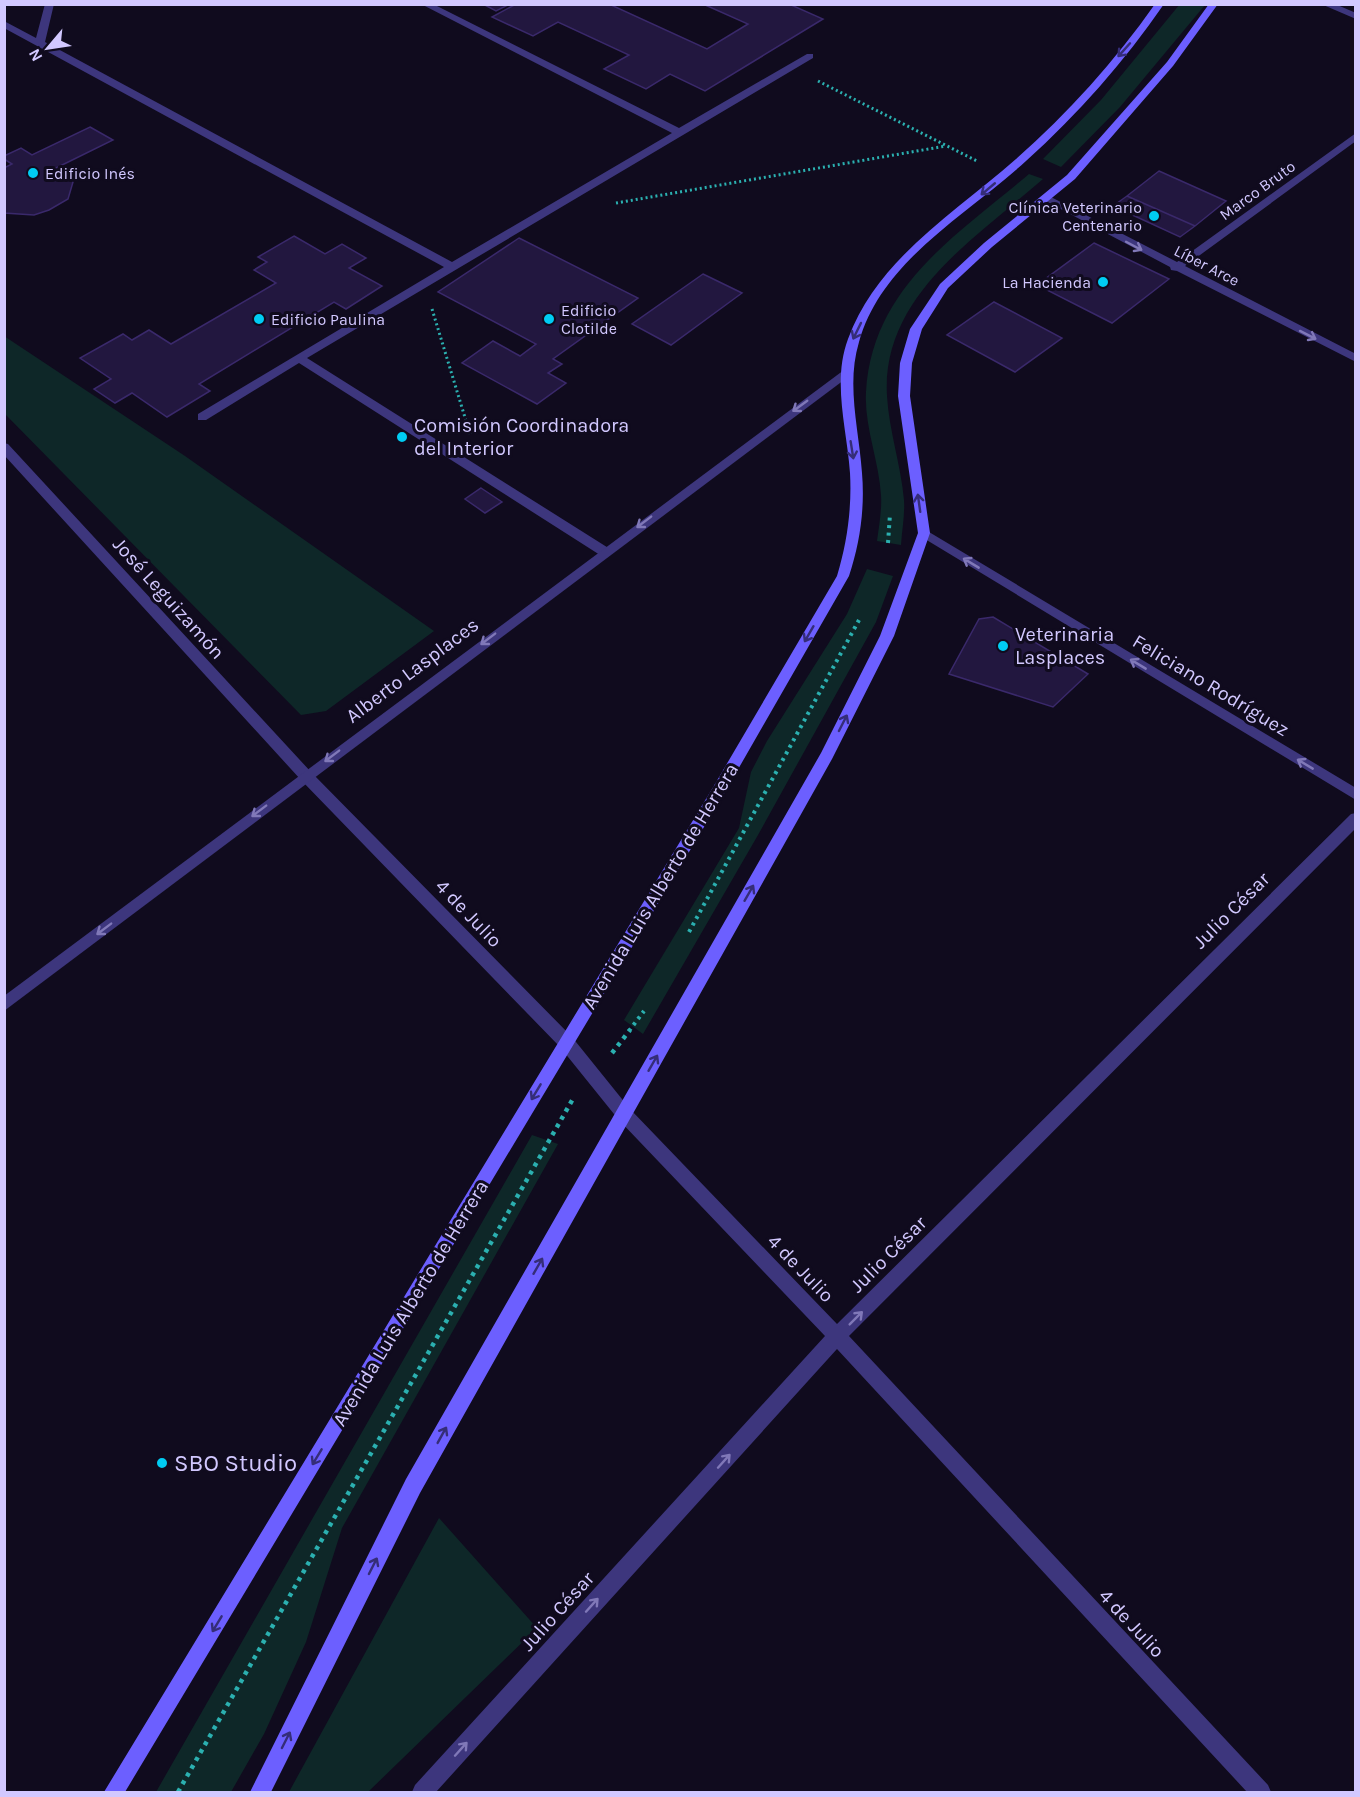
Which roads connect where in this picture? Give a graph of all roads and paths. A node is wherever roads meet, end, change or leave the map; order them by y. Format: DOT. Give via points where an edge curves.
graph roads {
  1 [pos="50,4"];
  2 [pos="425,4"];
  3 [pos="1160,4"];
  4 [pos="1214,4"];
  5 [pos="1325,4"];
  6 [pos="1356,16"];
  7 [pos="4,24"];
  8 [pos="40,42"];
  9 [pos="810,56"];
  10 [pos="790,67"];
  11 [pos="680,133"];
  12 [pos="1356,136"];
  13 [pos="1045,198"];
  14 [pos="607,205"];
  15 [pos="453,267"];
  16 [pos="1175,268"];
  17 [pos="424,285"];
  18 [pos="299,358"];
  19 [pos="1356,359"];
  20 [pos="848,371"];
  21 [pos="202,417"];
  22 [pos="4,447"];
  23 [pos="483,475"];
  24 [pos="924,533"];
  25 [pos="605,552"];
  26 [pos="306,776"];
  27 [pos="1356,795"];
  28 [pos="1356,818"];
  29 [pos="4,1005"];
  30 [pos="566,1042"];
  31 [pos="624,1114"];
  32 [pos="837,1336"];
  33 [pos="114,1792"];
  34 [pos="260,1792"];
  35 [pos="422,1792"];
  36 [pos="1261,1792"];
  1 -- 8 [label="street"];
  2 -- 11 [label="street"];
  3 -- 20 [label="main road, Avenida Luis Alberto de Herrera, one-way" via="1144,28 1071,111 1005,175 908,256 882,285 853,340"];
  4 -- 13 [label="main road" via="1170,64 1117,125 1071,177"];
  5 -- 6 [label="street"];
  7 -- 8 [label="street"];
  8 -- 15 [label="street"];
  9 -- 10 [label="street"];
  10 -- 11 [label="street"];
  10 -- 14 [label="path" via="946,146"];
  11 -- 15 [label="street"];
  12 -- 16 [label="street, Marco Bruto"];
  13 -- 16 [label="street, Líber Arce, one-way"];
  24 -- 13 [label="main road, one-way" via="904,396 906,363 916,329 944,286"];
  15 -- 17 [label="street"];
  16 -- 19 [label="street, Líber Arce, one-way"];
  17 -- 18 [label="street"];
  17 -- 23 [label="path"];
  18 -- 21 [label="street"];
  18 -- 23 [label="street"];
  20 -- 25 [label="street, Alberto Lasplaces, one-way"];
  20 -- 30 [label="main road, Avenida Luis Alberto de Herrera, one-way" via="857,504 850,556 843,576"];
  22 -- 26 [label="street, José Leguizamón"];
  23 -- 25 [label="street"];
  27 -- 24 [label="street, Feliciano Rodríguez, one-way"];
  31 -- 24 [label="main road, one-way" via="827,755 887,636"];
  25 -- 26 [label="street, Alberto Lasplaces, one-way"];
  26 -- 29 [label="street, Alberto Lasplaces, one-way"];
  26 -- 30 [label="street, 4 de Julio"];
  32 -- 28 [label="street, Julio César, one-way"];
  30 -- 31 [label="street, 4 de Julio"];
  30 -- 33 [label="main road, Avenida Luis Alberto de Herrera, one-way"];
  31 -- 32 [label="street, 4 de Julio"];
  34 -- 31 [label="main road, one-way" via="413,1486"];
  35 -- 32 [label="street, Julio César, one-way"];
  32 -- 36 [label="street, 4 de Julio"];
}
